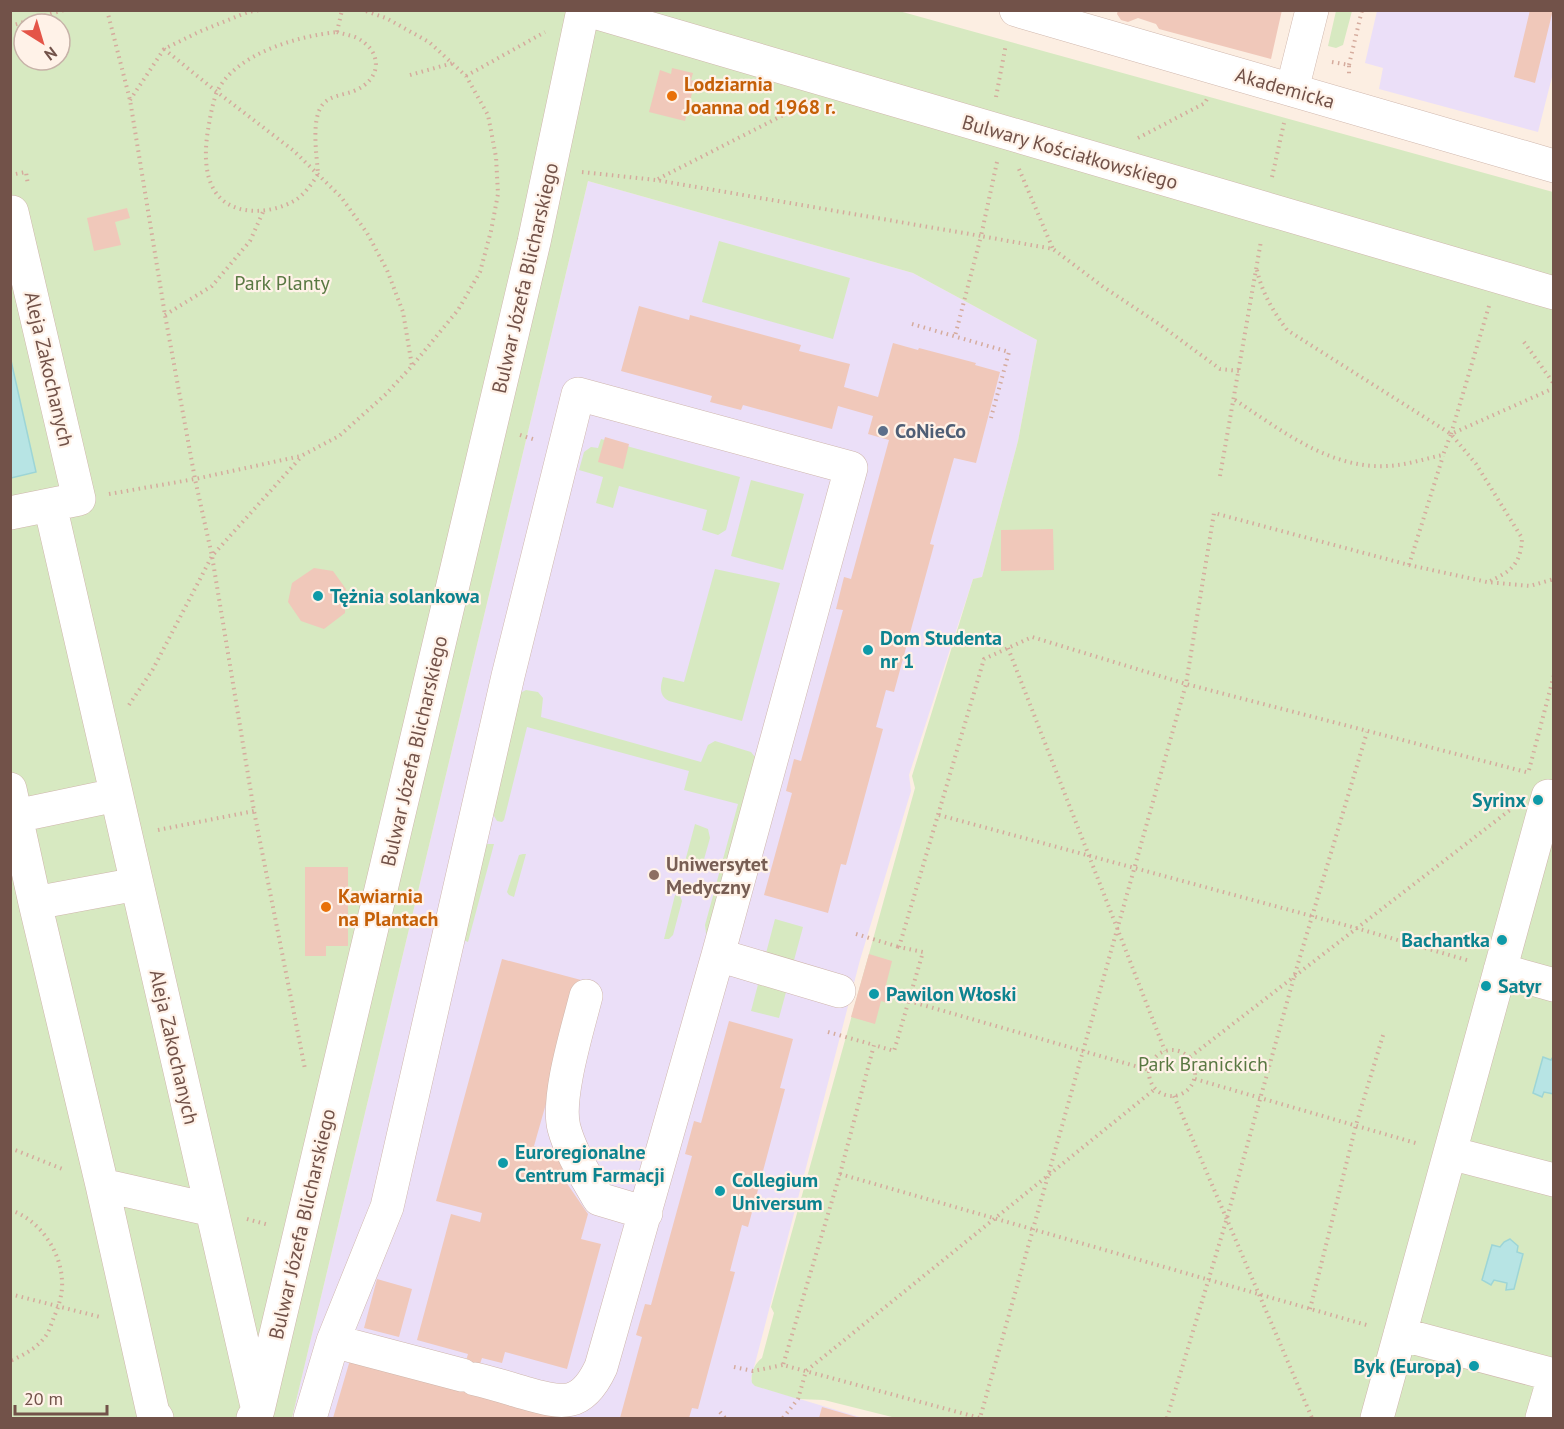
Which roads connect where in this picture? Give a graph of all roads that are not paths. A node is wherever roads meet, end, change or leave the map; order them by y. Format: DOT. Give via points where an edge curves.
graph roads {
  1 [pos="585,10"];
  2 [pos="1016,10"];
  3 [pos="1312,10"];
  4 [pos="1292,90"];
  5 [pos="1554,166"];
  6 [pos="10,212"];
  7 [pos="1554,293"];
  8 [pos="64,502"];
  9 [pos="10,513"];
  10 [pos="1543,789"];
  11 [pos="116,795"];
  12 [pos="13,803"];
  13 [pos="137,884"];
  14 [pos="35,903"];
  15 [pos="718,955"];
  16 [pos="1500,970"];
  17 [pos="1554,985"];
  18 [pos="839,991"];
  19 [pos="586,996"];
  20 [pos="1450,1153"];
  21 [pos="1554,1180"];
  22 [pos="102,1185"];
  23 [pos="212,1210"];
  24 [pos="646,1213"];
  25 [pos="1400,1334"];
  26 [pos="333,1341"];
  27 [pos="1554,1376"];
  28 [pos="256,1414"];
  29 [pos="157,1419"];
  30 [pos="310,1419"];
  31 [pos="1377,1419"];
  32 [pos="1542,1419"];
  1 -- 7 [label="street, Bulwary Kościałkowskiego"];
  1 -- 28 [label="street, Bulwar Józefa Blicharskiego" via="551,169"];
  2 -- 4 [label="street, Akademicka"];
  3 -- 4 [label="street"];
  4 -- 5 [label="street, Akademicka"];
  6 -- 8 [label="street, Aleja Zakochanych"];
  8 -- 9 [label="street"];
  8 -- 11 [label="street, Aleja Zakochanych"];
  10 -- 16 [label="street"];
  11 -- 12 [label="street"];
  11 -- 13 [label="street, Aleja Zakochanych"];
  12 -- 14 [label="street"];
  13 -- 14 [label="street"];
  13 -- 23 [label="street, Aleja Zakochanych"];
  14 -- 22 [label="street"];
  15 -- 18 [label="street"];
  15 -- 24 [label="street"];
  15 -- 26 [label="street" via="850,468 578,394 508,676 387,1207"];
  16 -- 17 [label="street"];
  16 -- 20 [label="street"];
  19 -- 24 [label="street" via="562,1103 563,1126 599,1199"];
  20 -- 21 [label="street"];
  20 -- 25 [label="street"];
  22 -- 23 [label="street"];
  22 -- 29 [label="street"];
  23 -- 28 [label="street, Aleja Zakochanych"];
  24 -- 26 [label="street" via="601,1367 586,1391 574,1398 555,1402"];
  25 -- 27 [label="street"];
  25 -- 31 [label="street"];
  26 -- 30 [label="street"];
  27 -- 32 [label="street"];
}
